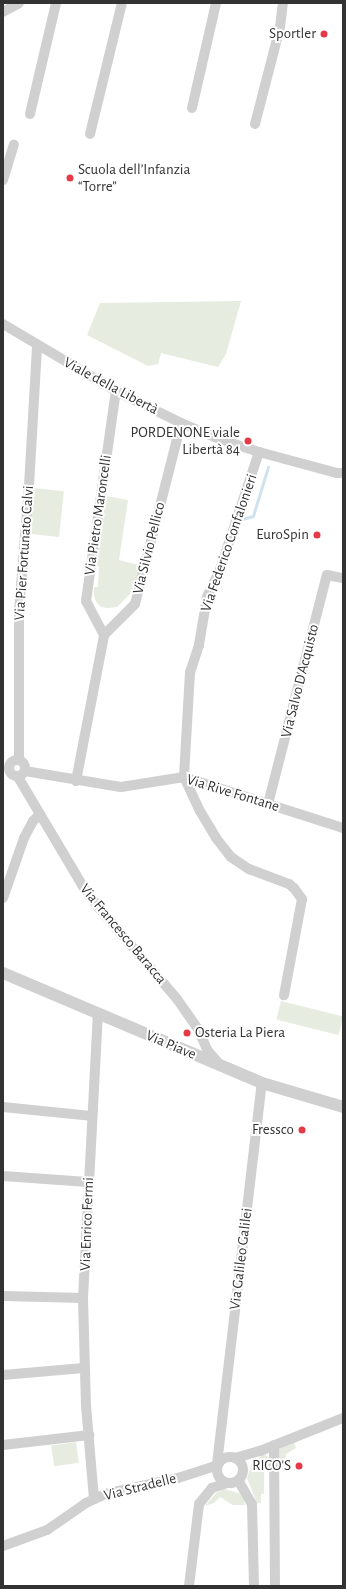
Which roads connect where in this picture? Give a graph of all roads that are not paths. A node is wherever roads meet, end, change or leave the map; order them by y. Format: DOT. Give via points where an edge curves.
graph roads {
  1 [pos="19,3"];
  2 [pos="56,3"];
  3 [pos="122,3"];
  4 [pos="216,3"];
  5 [pos="283,3"];
  6 [pos="3,12"];
  7 [pos="192,108"];
  8 [pos="30,114"];
  9 [pos="255,124"];
  10 [pos="90,134"];
  11 [pos="14,145"];
  12 [pos="3,180"];
  13 [pos="3,324"];
  14 [pos="37,346"];
  15 [pos="116,391"];
  16 [pos="181,423"];
  17 [pos="260,452"];
  18 [pos="341,474"];
  19 [pos="343,578"];
  20 [pos="104,636"];
  21 [pos="19,760"];
  22 [pos="6,763"];
  23 [pos="21,774"];
  24 [pos="184,777"];
  25 [pos="76,781"];
  26 [pos="268,804"];
  27 [pos="40,814"];
  28 [pos="343,828"];
  29 [pos="3,898"];
  30 [pos="3,973"];
  31 [pos="284,995"];
  32 [pos="98,1014"];
  33 [pos="222,1067"];
  34 [pos="262,1083"];
  35 [pos="3,1107"];
  36 [pos="343,1107"];
  37 [pos="91,1116"];
  38 [pos="3,1176"];
  39 [pos="88,1182"];
  40 [pos="3,1296"];
  41 [pos="83,1298"];
  42 [pos="84,1368"];
  43 [pos="3,1375"];
  44 [pos="343,1418"];
  45 [pos="89,1435"];
  46 [pos="221,1435"];
  47 [pos="3,1445"];
  48 [pos="274,1445"];
  49 [pos="260,1451"];
  50 [pos="234,1457"];
  51 [pos="217,1465"];
  52 [pos="243,1470"];
  53 [pos="238,1480"];
  54 [pos="226,1483"];
  55 [pos="94,1498"];
  56 [pos="3,1546"];
  57 [pos="188,1586"];
  58 [pos="254,1586"];
  59 [pos="275,1586"];
  1 -- 6 [label="street"];
  2 -- 8 [label="street"];
  3 -- 10 [label="street"];
  4 -- 7 [label="street"];
  5 -- 9 [label="street" via="280,27"];
  11 -- 12 [label="street"];
  13 -- 14 [label="street, Viale della Libertà"];
  14 -- 15 [label="street, Viale della Libertà"];
  14 -- 21 [label="street, Via Pier Fortunato Calvi" via="19,611"];
  15 -- 16 [label="street, Viale della Libertà"];
  15 -- 20 [label="street, Via Pietro Maroncelli" via="86,600"];
  16 -- 17 [label="street, Viale della Libertà"];
  16 -- 20 [label="street, Via Silvio Pellico" via="135,604"];
  17 -- 18 [label="street, Viale della Libertà"];
  17 -- 24 [label="street, Via Federico Confalonieri" via="219,572 207,597 190,672"];
  19 -- 26 [label="street, Via Salvo D'Acquisto" via="327,575"];
  20 -- 25 [label="street"];
  21 -- 22 [label="street"];
  21 -- 23 [label="street" via="24,763"];
  22 -- 23 [label="street" via="10,773"];
  23 -- 25 [label="street, Via Rive Fontane"];
  23 -- 27 [label="street, Via Francesco Baracca"];
  24 -- 25 [label="street, Via Rive Fontane" via="121,787"];
  24 -- 26 [label="street, Via Rive Fontane"];
  24 -- 31 [label="street" via="200,811 231,857 249,869 289,884 302,899"];
  26 -- 28 [label="street, Via Rive Fontane"];
  27 -- 29 [label="street" via="24,838"];
  27 -- 33 [label="street, Via Francesco Baracca" via="68,864 99,908 160,977 198,1029 208,1051"];
  30 -- 32 [label="street, Via Piave"];
  32 -- 33 [label="street, Via Piave"];
  32 -- 37 [label="street, Via Enrico Fermi"];
  33 -- 34 [label="street, Via Piave"];
  34 -- 36 [label="street, Via Piave"];
  34 -- 46 [label="street, Via Galileo Galilei"];
  35 -- 37 [label="street"];
  37 -- 39 [label="street, Via Enrico Fermi"];
  38 -- 39 [label="street"];
  39 -- 41 [label="street, Via Enrico Fermi"];
  40 -- 41 [label="street"];
  41 -- 42 [label="street, Via Enrico Fermi"];
  42 -- 43 [label="street"];
  42 -- 45 [label="street, Via Enrico Fermi"];
  44 -- 48 [label="street"];
  45 -- 47 [label="street"];
  45 -- 55 [label="street, Via Enrico Fermi"];
  46 -- 50 [label="street" via="226,1448"];
  46 -- 51 [label="street, Via Galileo Galilei"];
  48 -- 49 [label="street"];
  48 -- 59 [label="street"];
  49 -- 50 [label="street"];
  49 -- 52 [label="street" via="248,1461"];
  50 -- 51 [label="street" via="223,1458"];
  50 -- 52 [label="street" via="241,1463"];
  51 -- 54 [label="street" via="217,1475"];
  51 -- 55 [label="street, Via Stradelle" via="178,1478"];
  52 -- 53 [label="street"];
  53 -- 54 [label="street"];
  53 -- 58 [label="street" via="252,1504"];
  54 -- 57 [label="street" via="212,1488 199,1504"];
  55 -- 56 [label="street, Via Stradelle" via="47,1530"];
}
